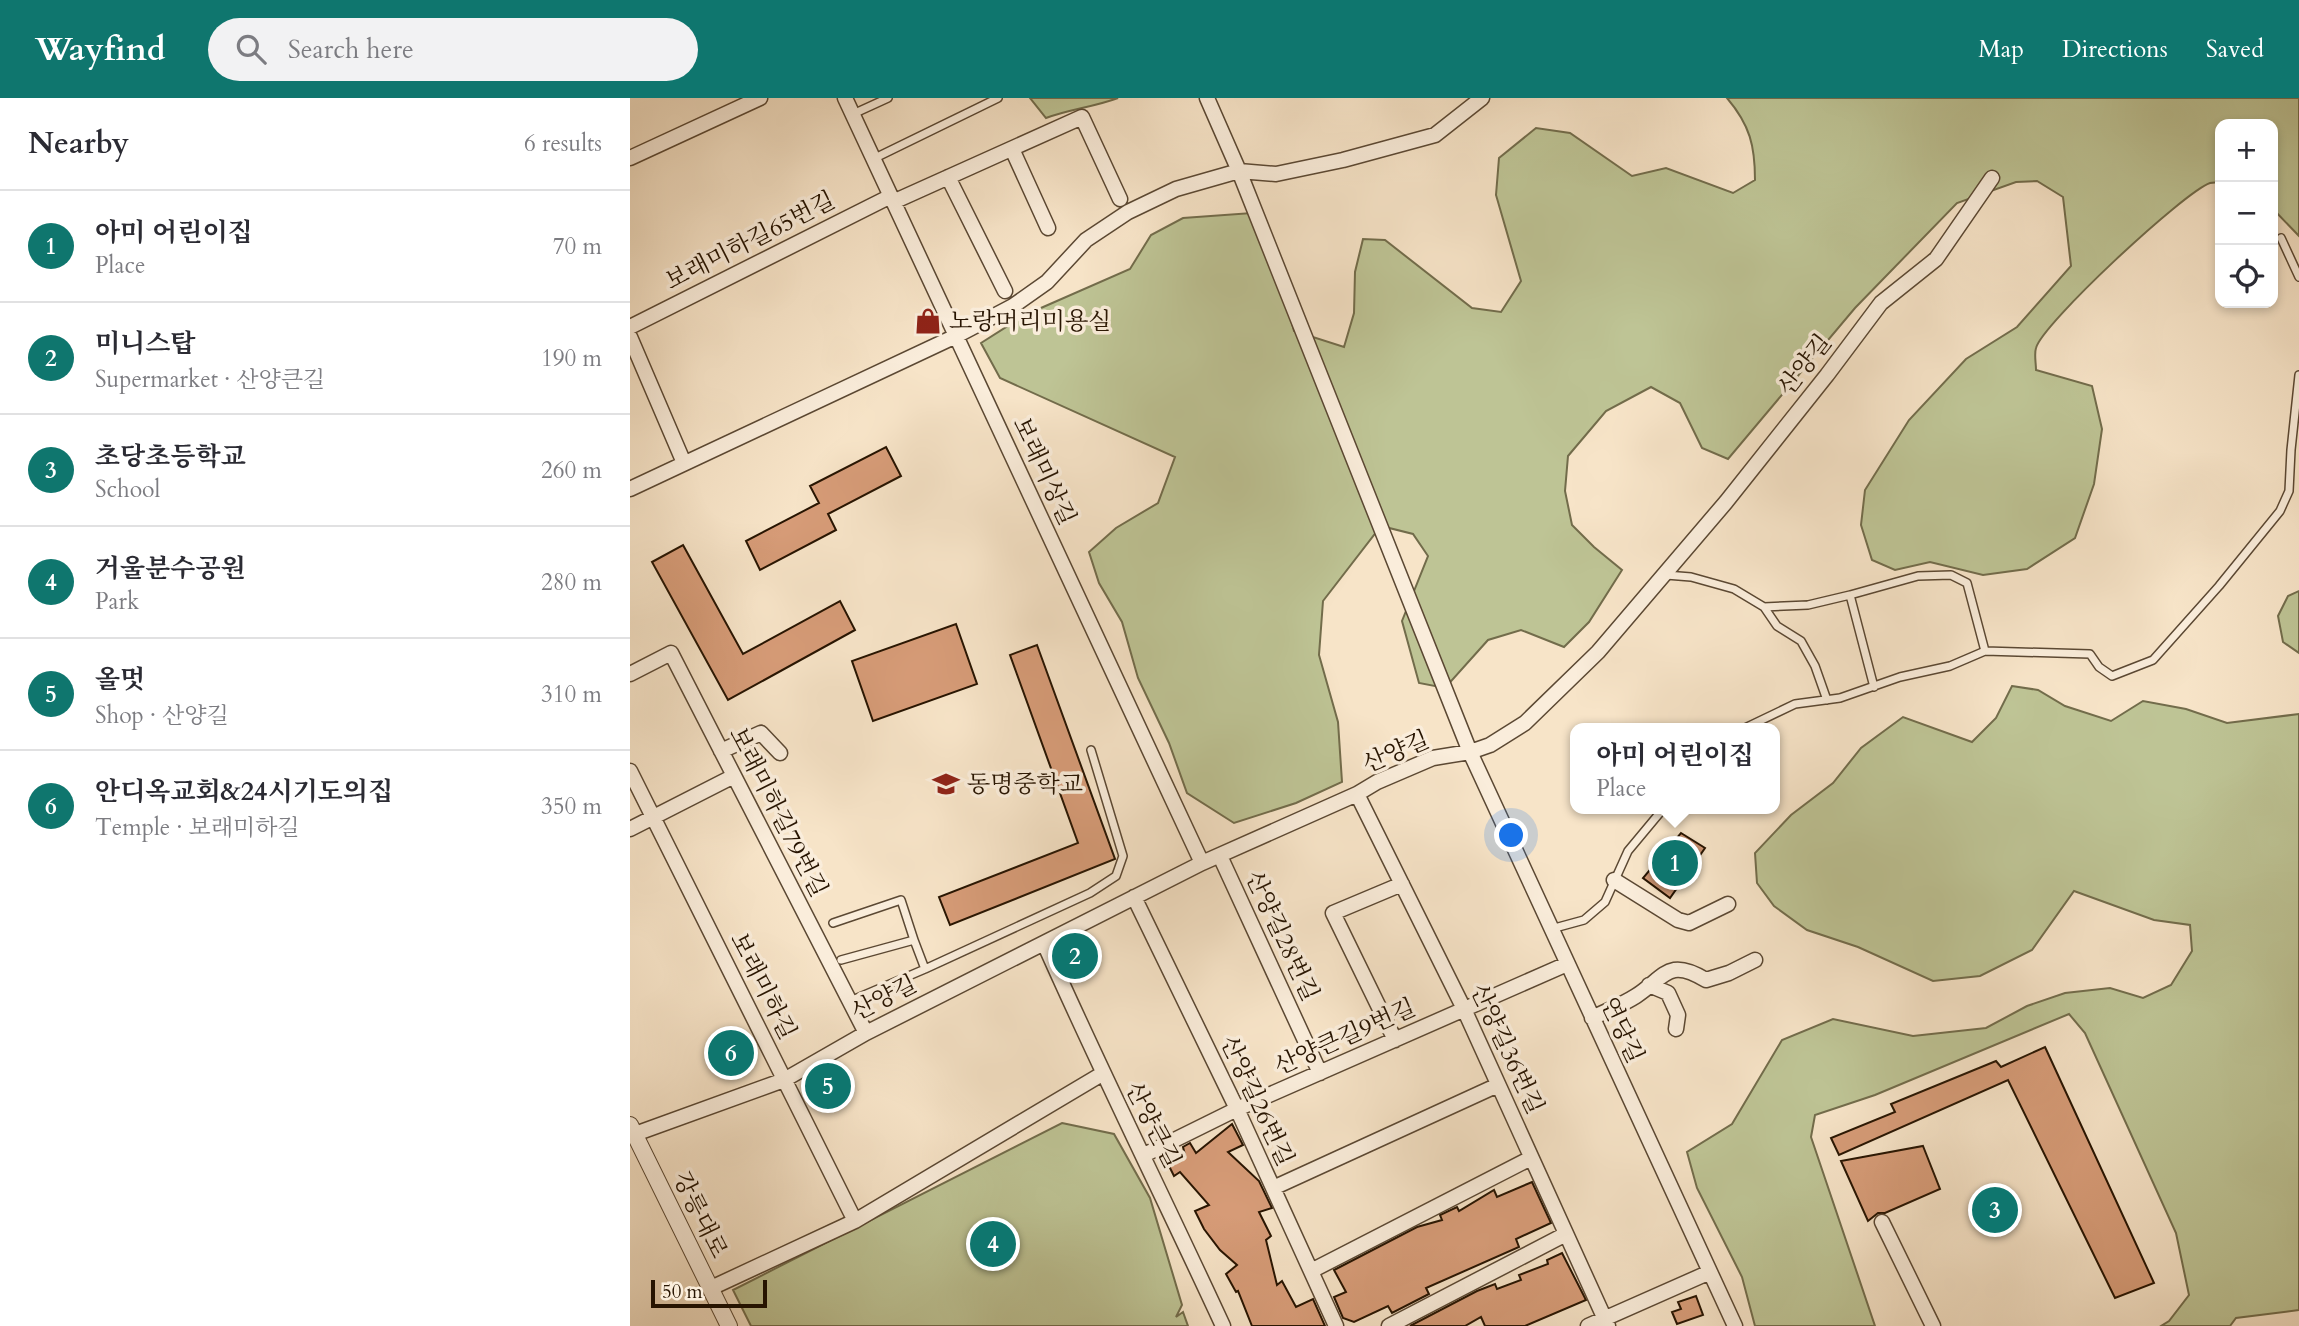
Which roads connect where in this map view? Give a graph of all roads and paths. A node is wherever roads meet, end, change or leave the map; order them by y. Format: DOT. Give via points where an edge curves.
graph roads {
  1 [pos="760,98"];
  2 [pos="845,98"];
  3 [pos="888,98"];
  4 [pos="998,98"];
  5 [pos="1207,98"];
  6 [pos="1482,98"];
  7 [pos="853,114"];
  8 [pos="1012,149"];
  9 [pos="630,158"];
  10 [pos="873,159"];
  11 [pos="1239,171"];
  12 [pos="948,177"];
  13 [pos="1992,178"];
  14 [pos="892,199"];
  15 [pos="1120,199"];
  16 [pos="1048,228"];
  17 [pos="2281,238"];
  18 [pos="2299,277"];
  19 [pos="1005,291"];
  20 [pos="630,327"];
  21 [pos="956,336"];
  22 [pos="630,337"];
  23 [pos="2299,375"];
  24 [pos="684,463"];
  25 [pos="630,489"];
  26 [pos="1663,575"];
  27 [pos="1850,595"];
  28 [pos="1764,607"];
  29 [pos="1984,651"];
  30 [pos="630,674"];
  31 [pos="1874,687"];
  32 [pos="1827,700"];
  33 [pos="1755,723"];
  34 [pos="1091,750"];
  35 [pos="721,751"];
  36 [pos="1469,752"];
  37 [pos="780,753"];
  38 [pos="630,771"];
  39 [pos="734,776"];
  40 [pos="1357,794"];
  41 [pos="1659,814"];
  42 [pos="653,816"];
  43 [pos="630,829"];
  44 [pos="1220,856"];
  45 [pos="1202,863"];
  46 [pos="1615,880"];
  47 [pos="1402,884"];
  48 [pos="1134,897"];
  49 [pos="1728,904"];
  50 [pos="833,923"];
  51 [pos="1550,929"];
  52 [pos="914,940"];
  53 [pos="1044,943"];
  54 [pos="841,960"];
  55 [pos="1755,960"];
  56 [pos="1567,964"];
  57 [pos="925,969"];
  58 [pos="1649,985"];
  59 [pos="849,1001"];
  60 [pos="1464,1010"];
  61 [pos="1592,1018"];
  62 [pos="1676,1029"];
  63 [pos="866,1033"];
  64 [pos="1395,1040"];
  65 [pos="1320,1073"];
  66 [pos="1102,1074"];
  67 [pos="784,1080"];
  68 [pos="1498,1085"];
  69 [pos="1237,1109"];
  70 [pos="632,1130"];
  71 [pos="1144,1155"];
  72 [pos="1531,1158"];
  73 [pos="1273,1188"];
  74 [pos="855,1221"];
  75 [pos="1882,1222"];
  76 [pos="1566,1234"];
  77 [pos="1311,1271"];
  78 [pos="1710,1272"];
  79 [pos="711,1288"];
  80 [pos="1606,1322"];
  81 [pos="729,1326"];
  82 [pos="1223,1326"];
  83 [pos="1336,1326"];
  84 [pos="1389,1326"];
  85 [pos="1588,1326"];
  86 [pos="1735,1326"];
  87 [pos="1933,1326"];
  1 -- 9 [label="street"];
  2 -- 7 [label="street, 보래미상길"];
  3 -- 7 [label="lane"];
  4 -- 10 [label="lane"];
  5 -- 11 [label="street, 연당길"];
  6 -- 11 [label="street" via="1435,135 1276,174"];
  7 -- 10 [label="street, 보래미상길"];
  8 -- 12 [label="street, 보래미하길65번길"];
  8 -- 15 [label="street, 보래미하길65번길" via="1082,117"];
  8 -- 16 [label="street"];
  10 -- 14 [label="street, 보래미상길"];
  11 -- 21 [label="street" via="1176,189 1128,212 1086,240 1047,282"];
  11 -- 36 [label="street, 연당길"];
  12 -- 14 [label="street, 보래미하길65번길"];
  12 -- 19 [label="street"];
  13 -- 26 [label="street, 산양길" via="1936,259 1881,303 1726,502"];
  14 -- 20 [label="street, 보래미하길65번길"];
  14 -- 21 [label="street, 보래미상길"];
  17 -- 18 [label="lane"];
  21 -- 24 [label="street"];
  21 -- 45 [label="street, 보래미상길"];
  22 -- 24 [label="street"];
  23 -- 29 [label="lane" via="2289,491 2280,511 2153,660 2112,676 2090,654"];
  24 -- 25 [label="street"];
  26 -- 28 [label="lane" via="1734,589"];
  26 -- 36 [label="street, 산양길" via="1598,652 1525,723"];
  27 -- 28 [label="lane" via="1808,605"];
  27 -- 29 [label="lane" via="1918,576 1951,575 1967,583"];
  27 -- 31 [label="lane"];
  28 -- 32 [label="lane" via="1777,626 1801,641"];
  29 -- 31 [label="lane" via="1950,666"];
  30 -- 35 [label="street, 보래미하길79번길" via="671,653"];
  31 -- 32 [label="lane"];
  32 -- 33 [label="lane" via="1795,704"];
  34 -- 57 [label="lane" via="1123,856 1116,876 1090,893"];
  35 -- 37 [label="street" via="761,733"];
  35 -- 39 [label="street, 보래미하길79번길"];
  36 -- 40 [label="street, 산양길" via="1433,758"];
  36 -- 51 [label="street, 연당길"];
  38 -- 42 [label="street, 보래미하길"];
  39 -- 42 [label="street"];
  39 -- 59 [label="street, 보래미하길79번길"];
  40 -- 44 [label="street, 산양길"];
  40 -- 47 [label="street, 산양길36번길"];
  41 -- 46 [label="lane" via="1628,851"];
  42 -- 43 [label="street"];
  42 -- 67 [label="street, 보래미하길"];
  44 -- 45 [label="street, 산양길"];
  44 -- 65 [label="street, 산양길28번길"];
  45 -- 48 [label="street, 산양길"];
  46 -- 49 [label="street" via="1689,923"];
  46 -- 51 [label="lane" via="1605,902 1584,920"];
  47 -- 60 [label="street, 산양길36번길"];
  47 -- 64 [label="street" via="1333,913"];
  48 -- 53 [label="street, 산양길"];
  48 -- 69 [label="street, 산양길26번길"];
  50 -- 52 [label="lane" via="901,900"];
  51 -- 56 [label="street, 연당길"];
  52 -- 54 [label="lane"];
  52 -- 57 [label="lane"];
  53 -- 63 [label="street, 산양길"];
  53 -- 66 [label="street, 산양큰길"];
  55 -- 58 [label="street" via="1706,980 1689,970 1664,972"];
  56 -- 60 [label="street, 산양큰길9번길"];
  56 -- 61 [label="street, 연당길"];
  57 -- 59 [label="lane"];
  58 -- 61 [label="street"];
  58 -- 62 [label="street" via="1668,993 1678,1016"];
  59 -- 63 [label="street, 보래미하길79번길"];
  60 -- 64 [label="street, 산양큰길9번길"];
  60 -- 68 [label="street, 산양길36번길"];
  61 -- 78 [label="street, 연당길"];
  63 -- 67 [label="street, 산양길"];
  64 -- 65 [label="street, 산양큰길9번길"];
  65 -- 69 [label="street, 산양큰길9번길"];
  66 -- 71 [label="street, 산양큰길"];
  66 -- 74 [label="street"];
  67 -- 70 [label="street, 산양길"];
  67 -- 74 [label="street, 보래미하길"];
  68 -- 72 [label="street, 산양길36번길"];
  68 -- 73 [label="street"];
  69 -- 71 [label="street, 산양큰길9번길"];
  69 -- 73 [label="street, 산양길26번길"];
  70 -- 79 [label="street, 강릉대로"];
  71 -- 82 [label="street, 산양큰길"];
  72 -- 76 [label="street, 산양길36번길"];
  72 -- 77 [label="street"];
  73 -- 77 [label="street, 산양길26번길"];
  74 -- 79 [label="street"];
  75 -- 87 [label="street"];
  76 -- 80 [label="street, 산양길36번길"];
  76 -- 84 [label="street"];
  77 -- 83 [label="street, 산양길26번길"];
  78 -- 80 [label="street"];
  78 -- 86 [label="street, 연당길"];
  79 -- 81 [label="street, 강릉대로"];
  80 -- 85 [label="street"];
}
